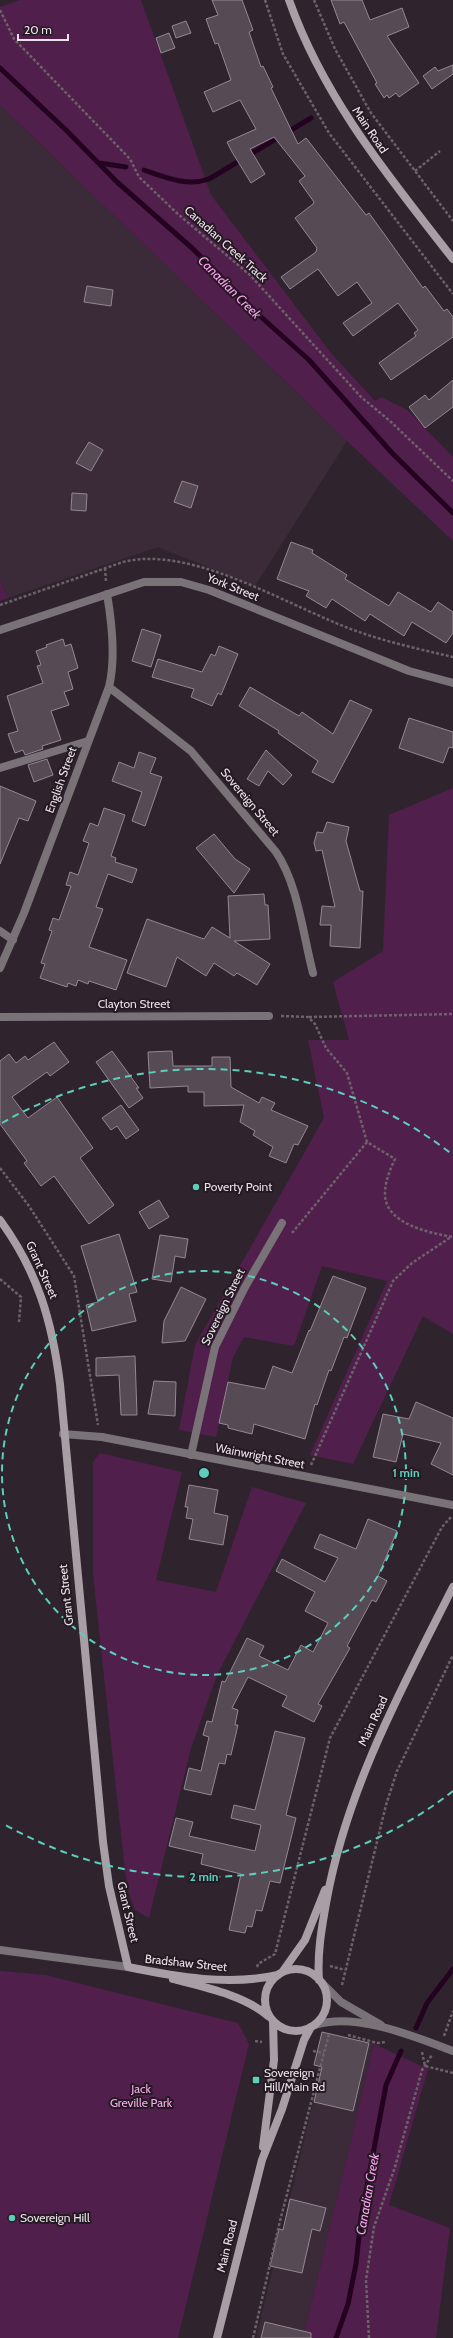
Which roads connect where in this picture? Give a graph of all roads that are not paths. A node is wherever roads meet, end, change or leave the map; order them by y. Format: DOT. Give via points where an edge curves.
graph roads {
  1 [pos="289,0"];
  2 [pos="453,259"];
  3 [pos="107,594"];
  4 [pos="0,630"];
  5 [pos="453,683"];
  6 [pos="109,687"];
  7 [pos="88,741"];
  8 [pos="0,768"];
  9 [pos="0,931"];
  10 [pos="13,940"];
  11 [pos="0,968"];
  12 [pos="313,973"];
  13 [pos="269,1016"];
  14 [pos="0,1017"];
  15 [pos="0,1220"];
  16 [pos="282,1223"];
  17 [pos="63,1434"];
  18 [pos="191,1455"];
  19 [pos="453,1505"];
  20 [pos="453,1587"];
  21 [pos="332,1872"];
  22 [pos="0,1950"];
  23 [pos="128,1967"];
  24 [pos="138,1969"];
  25 [pos="280,1974"];
  26 [pos="321,1981"];
  27 [pos="272,2020"];
  28 [pos="313,2026"];
  29 [pos="392,2031"];
  30 [pos="453,2051"];
  31 [pos="262,2160"];
  32 [pos="217,2338"];
  1 -- 2 [label="main road, Main Road" via="316,64 339,105 375,160"];
  3 -- 4 [label="street, York Street"];
  3 -- 5 [label="street, York Street" via="153,581 180,582 197,586 409,671"];
  3 -- 6 [label="street, English Street" via="112,634"];
  6 -- 7 [label="street, English Street"];
  6 -- 12 [label="street, Sovereign Street" via="191,751 280,857 291,884"];
  7 -- 8 [label="street"];
  7 -- 10 [label="street, English Street"];
  9 -- 10 [label="street"];
  10 -- 11 [label="street, English Street"];
  13 -- 14 [label="street, Clayton Street"];
  15 -- 17 [label="main road, Grant Street" via="22,1252 39,1288 47,1313 58,1366"];
  16 -- 18 [label="street, Sovereign Street" via="245,1287 215,1347"];
  17 -- 18 [label="street, Wainwright Street" via="100,1437"];
  17 -- 23 [label="main road, Grant Street" via="103,1842 109,1886"];
  18 -- 19 [label="street, Wainwright Street"];
  20 -- 21 [label="main road, Main Road" via="370,1754"];
  21 -- 25 [label="main road, Main Road" via="305,1940"];
  21 -- 26 [label="main road, Main Road" via="319,1946"];
  22 -- 23 [label="street, Bradshaw Street"];
  23 -- 24 [label="main road"];
  24 -- 25 [label="main road, Bradshaw Street" via="204,1978 254,1979"];
  24 -- 27 [label="main road, Bradshaw Street" via="240,2000 257,2008"];
  25 -- 26 [label="main road" via="292,1969 302,1970"];
  25 -- 27 [label="main road" via="269,1984 265,1995 265,2008"];
  26 -- 28 [label="main road" via="327,2006"];
  26 -- 29 [label="street" via="341,2002"];
  27 -- 28 [label="main road" via="281,2028 291,2031 301,2031"];
  27 -- 31 [label="main road, Main Road" via="273,2067"];
  28 -- 29 [label="street" via="346,2021"];
  28 -- 31 [label="main road, Main Road" via="304,2040"];
  29 -- 30 [label="street"];
  31 -- 32 [label="main road, Main Road"];
}
